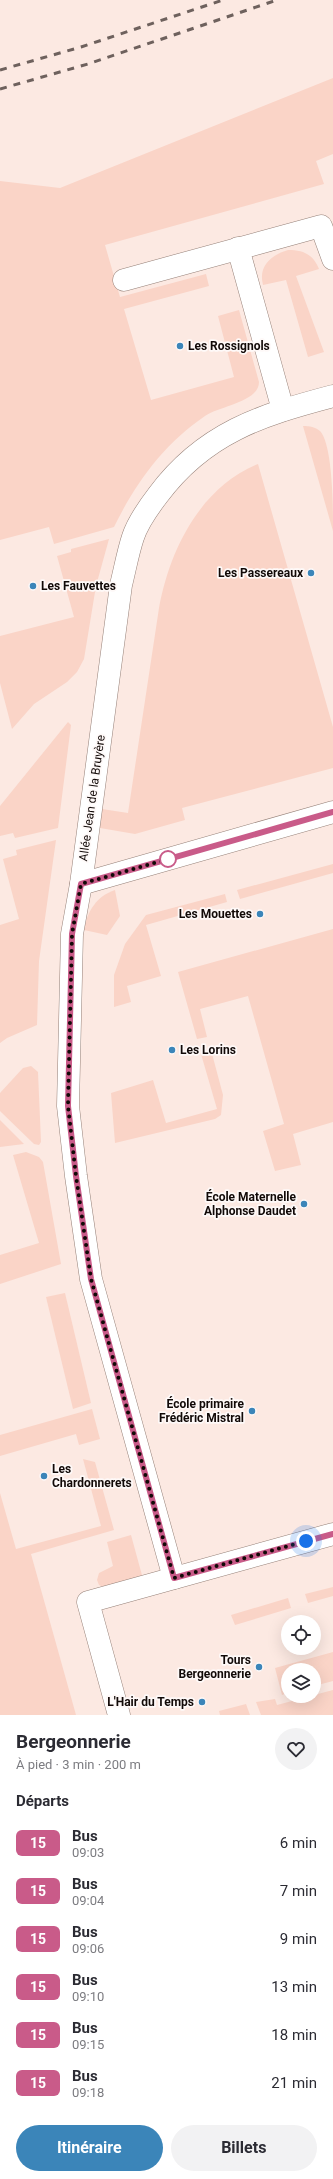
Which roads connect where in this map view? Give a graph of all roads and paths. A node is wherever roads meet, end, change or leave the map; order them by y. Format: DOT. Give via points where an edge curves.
graph roads {
  1 [pos="238,248"];
  2 [pos="333,259"];
  3 [pos="124,280"];
  4 [pos="333,396"];
  5 [pos="283,410"];
  6 [pos="333,812"];
  7 [pos="81,884"];
  8 [pos="333,1534"];
  9 [pos="174,1578"];
  10 [pos="119,1715"];
  1 -- 2 [label="street" via="320,226"];
  1 -- 3 [label="street"];
  1 -- 5 [label="street"];
  4 -- 5 [label="street, Allée Jean de la Bruyère"];
  5 -- 7 [label="street, Allée Jean de la Bruyère" via="247,423 212,442 174,474 147,510 133,537 121,585"];
  6 -- 7 [label="street"];
  7 -- 9 [label="street, Allée Jean de la Bruyère" via="72,934 68,1106 76,1176 91,1279"];
  8 -- 9 [label="street"];
  9 -- 10 [label="street" via="88,1602"];
}
